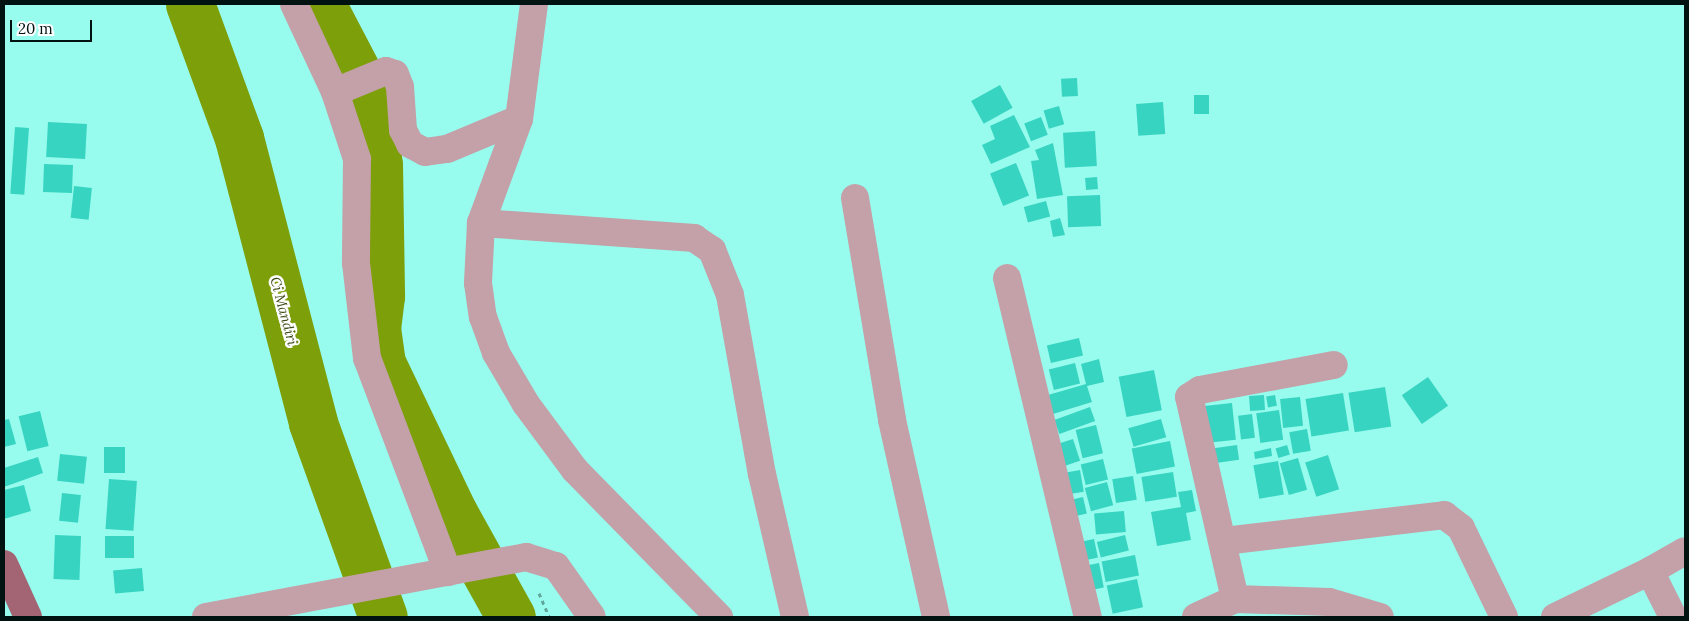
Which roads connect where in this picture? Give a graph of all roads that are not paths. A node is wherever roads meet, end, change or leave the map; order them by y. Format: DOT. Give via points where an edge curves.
graph roads {
  1 [pos="294,4"];
  2 [pos="534,4"];
  3 [pos="346,88"];
  4 [pos="518,119"];
  5 [pos="854,198"];
  6 [pos="481,224"];
  7 [pos="1007,278"];
  8 [pos="1334,364"];
  9 [pos="1224,541"];
  10 [pos="1685,551"];
  11 [pos="4,564"];
  12 [pos="459,569"];
  13 [pos="1650,571"];
  14 [pos="1235,599"];
  15 [pos="28,617"];
  16 [pos="206,617"];
  17 [pos="592,617"];
  18 [pos="719,617"];
  19 [pos="795,617"];
  20 [pos="936,617"];
  21 [pos="1088,617"];
  22 [pos="1196,617"];
  23 [pos="1380,617"];
  24 [pos="1504,617"];
  25 [pos="1555,617"];
  26 [pos="1673,617"];
  1 -- 3 [label="street"];
  2 -- 4 [label="street"];
  3 -- 4 [label="street" via="386,71 395,74 399,81 401,119 406,138 426,152 447,149"];
  3 -- 12 [label="street" via="357,159 356,263 367,358"];
  4 -- 6 [label="street"];
  5 -- 20 [label="street" via="892,420"];
  6 -- 18 [label="street" via="478,283 483,318 496,353 526,404 575,470"];
  6 -- 19 [label="street" via="694,238 712,250 730,295 762,474"];
  7 -- 21 [label="street"];
  8 -- 9 [label="street" via="1190,394 1189,407"];
  9 -- 14 [label="street"];
  9 -- 24 [label="street" via="1444,515 1461,528"];
  10 -- 13 [label="street"];
  11 -- 15 [label="main road"];
  12 -- 16 [label="street"];
  12 -- 17 [label="street" via="509,558 540,560 556,566"];
  13 -- 25 [label="street"];
  13 -- 26 [label="street"];
  14 -- 22 [label="street"];
  14 -- 23 [label="street" via="1328,602"];
}
